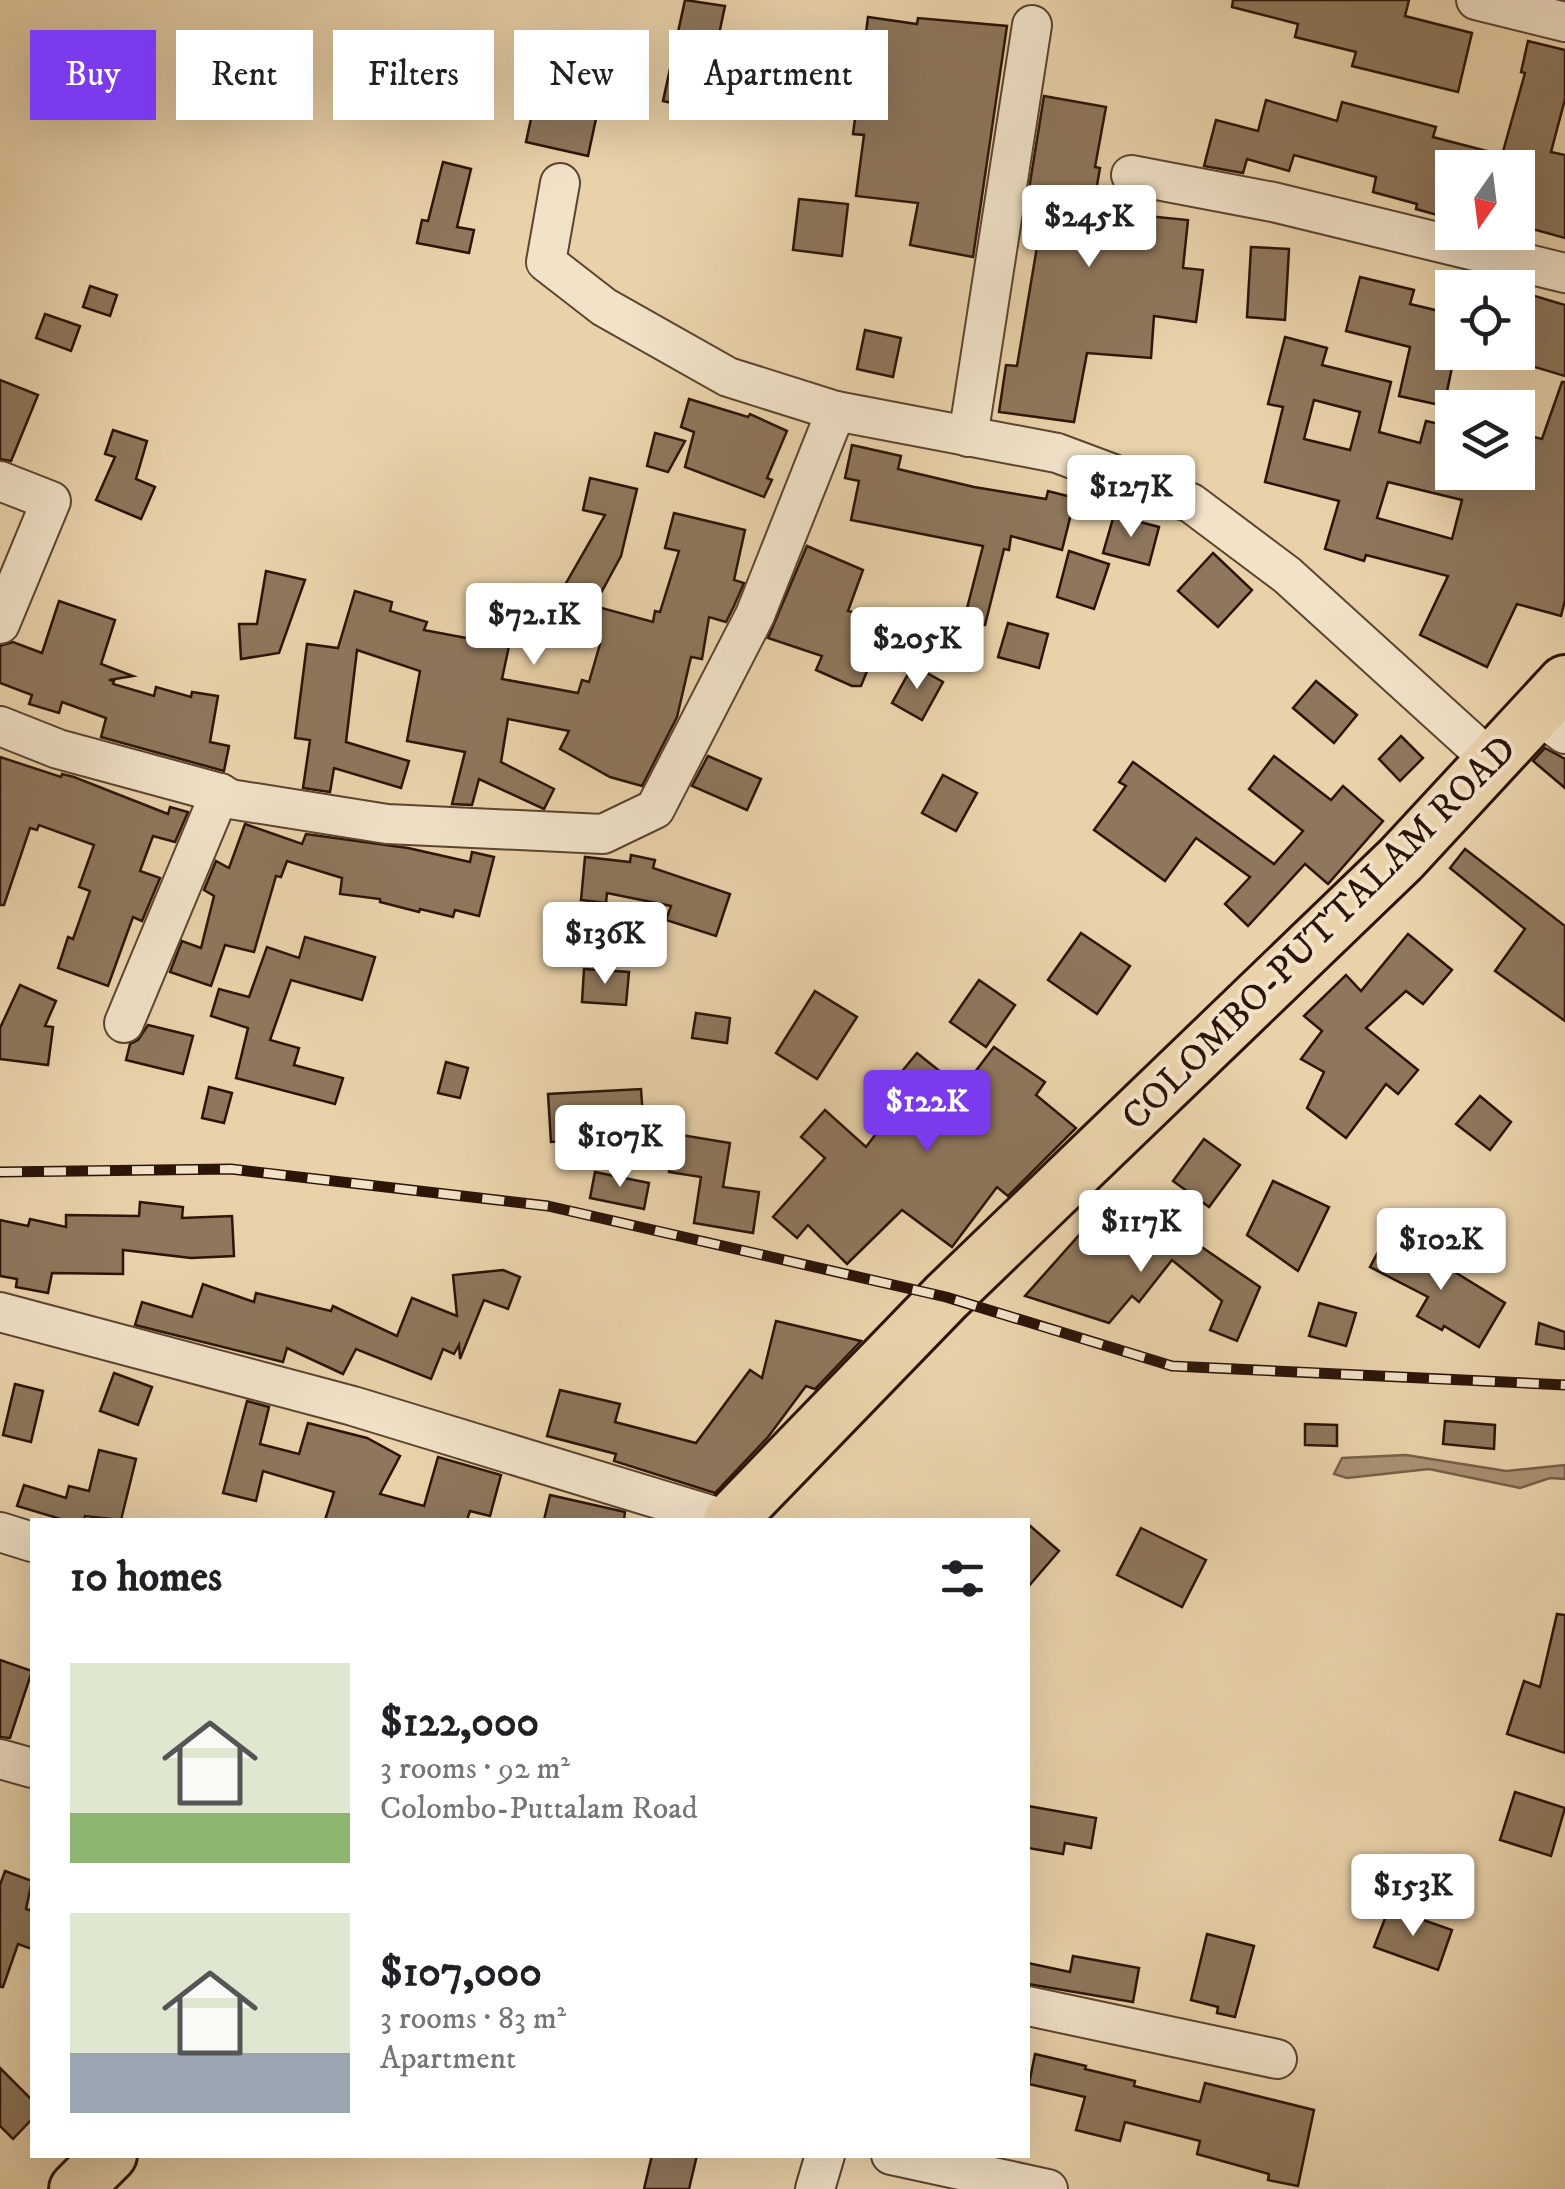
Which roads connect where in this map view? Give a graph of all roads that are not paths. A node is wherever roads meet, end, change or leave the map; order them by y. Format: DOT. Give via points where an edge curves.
graph roads {
  1 [pos="1476,0"];
  2 [pos="1565,22"];
  3 [pos="1032,25"];
  4 [pos="1132,176"];
  5 [pos="560,184"];
  6 [pos="1565,273"];
  7 [pos="836,412"];
  8 [pos="968,437"];
  9 [pos="0,481"];
  10 [pos="0,624"];
  11 [pos="1555,710"];
  12 [pos="0,726"];
  13 [pos="1493,762"];
  14 [pos="220,793"];
  15 [pos="124,1023"];
  16 [pos="0,1312"];
  17 [pos="722,1518"];
  18 [pos="731,1518"];
  19 [pos="0,1532"];
  20 [pos="30,1541"];
  21 [pos="0,1759"];
  22 [pos="30,1767"];
  23 [pos="1030,2006"];
  24 [pos="1277,2060"];
  25 [pos="107,2158"];
  26 [pos="823,2158"];
  27 [pos="904,2158"];
  28 [pos="76,2189"];
  29 [pos="815,2189"];
  30 [pos="1048,2189"];
  1 -- 2 [label="street"];
  3 -- 8 [label="street"];
  4 -- 6 [label="street" via="1273,202"];
  5 -- 7 [label="street" via="546,262 604,307 728,376"];
  7 -- 8 [label="street"];
  7 -- 14 [label="street" via="755,615 655,809 603,834 387,824"];
  8 -- 13 [label="street" via="1057,452 1191,502 1287,575"];
  9 -- 10 [label="street" via="52,501"];
  11 -- 13 [label="highway, COLOMBO-PUTTALAM ROAD"];
  12 -- 14 [label="street" via="58,750"];
  13 -- 18 [label="highway, COLOMBO-PUTTALAM ROAD" via="946,1297"];
  14 -- 15 [label="street"];
  16 -- 17 [label="street" via="354,1406"];
  19 -- 20 [label="street"];
  21 -- 22 [label="street"];
  23 -- 24 [label="street"];
  25 -- 28 [label="highway"];
  26 -- 29 [label="street"];
  27 -- 30 [label="street"];
}
